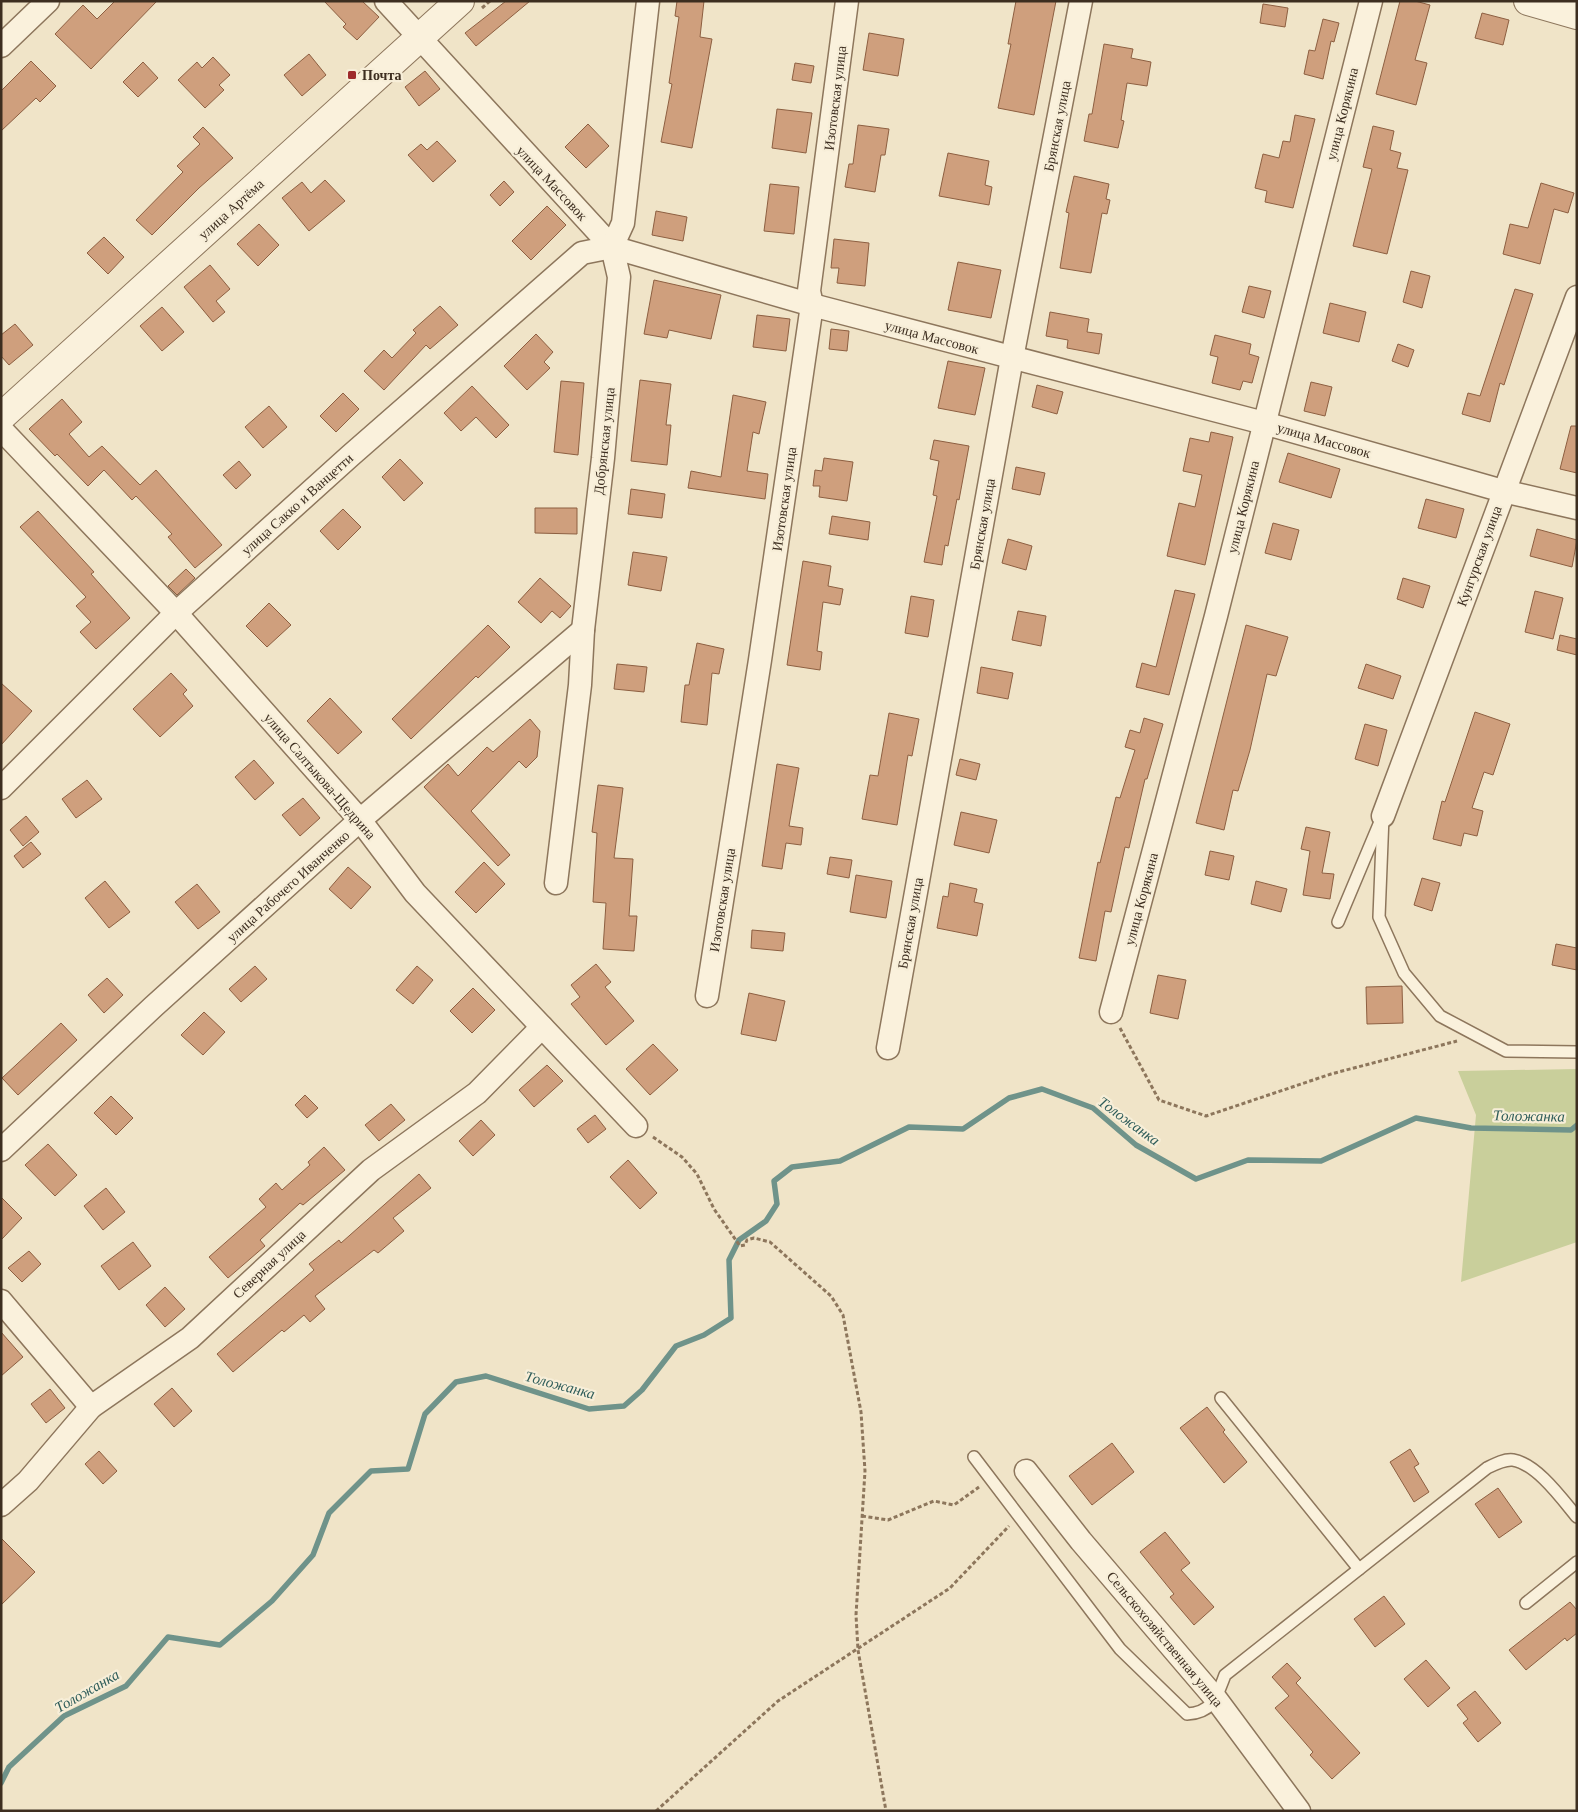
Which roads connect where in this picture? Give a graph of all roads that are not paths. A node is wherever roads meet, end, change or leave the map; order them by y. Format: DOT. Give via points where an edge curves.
graph roads {
  1 [pos="48,1"];
  2 [pos="386,1"];
  3 [pos="460,1"];
  4 [pos="648,1"];
  5 [pos="847,1"];
  6 [pos="1081,1"];
  7 [pos="1371,1"];
  8 [pos="1528,1"];
  9 [pos="1577,15"];
  10 [pos="419,39"];
  11 [pos="1,46"];
  12 [pos="612,248"];
  13 [pos="1577,297"];
  14 [pos="812,305"];
  15 [pos="1012,358"];
  16 [pos="1,416"];
  17 [pos="1264,423"];
  18 [pos="1,429"];
  19 [pos="1503,491"];
  20 [pos="1577,508"];
  21 [pos="176,614"];
  22 [pos="582,630"];
  23 [pos="1,788"];
  24 [pos="1383,816"];
  25 [pos="360,820"];
  26 [pos="556,883"];
  27 [pos="1338,922"];
  28 [pos="707,996"];
  29 [pos="1111,1012"];
  30 [pos="542,1026"];
  31 [pos="888,1048"];
  32 [pos="1577,1052"];
  33 [pos="636,1126"];
  34 [pos="1,1150"];
  35 [pos="1,1302"];
  36 [pos="1221,1398"];
  37 [pos="91,1407"];
  38 [pos="974,1457"];
  39 [pos="1026,1471"];
  40 [pos="1,1505"];
  41 [pos="1577,1517"];
  42 [pos="1577,1562"];
  43 [pos="1359,1569"];
  44 [pos="1526,1603"];
  45 [pos="1216,1699"];
  46 [pos="1299,1811"];
  1 -- 11 [label="street"];
  2 -- 10 [label="street, улица Массовок"];
  3 -- 10 [label="street, улица Артёма"];
  4 -- 12 [label="street" via="624,223"];
  5 -- 14 [label="street, Изотовская улица" via="810,291"];
  6 -- 15 [label="street, Брянская улица"];
  7 -- 17 [label="street, улица Корякина"];
  8 -- 9 [label="street"];
  10 -- 12 [label="street, улица Массовок"];
  10 -- 16 [label="street, улица Артёма"];
  12 -- 14 [label="street, улица Массовок"];
  12 -- 21 [label="street, улица Сакко и Ванцетти" via="582,253"];
  12 -- 22 [label="street, Добрянская улица" via="619,277 602,468"];
  13 -- 19 [label="street, Кунгурская улица"];
  14 -- 15 [label="street, улица Массовок"];
  14 -- 28 [label="street, Изотовская улица"];
  15 -- 17 [label="street, улица Массовок"];
  15 -- 31 [label="street, Брянская улица"];
  17 -- 19 [label="street, улица Массовок"];
  17 -- 29 [label="street, улица Корякина"];
  18 -- 21 [label="street, улица Салтыкова-Щедрина"];
  19 -- 20 [label="street, улица Массовок"];
  19 -- 24 [label="street, Кунгурская улица"];
  21 -- 23 [label="street, улица Сакко и Ванцетти"];
  21 -- 25 [label="street, улица Салтыкова-Щедрина"];
  22 -- 25 [label="street, улица Рабочего Иванченко"];
  22 -- 26 [label="street, Добрянская улица" via="580,685"];
  24 -- 27 [label="lane"];
  24 -- 32 [label="lane" via="1379,917 1404,973 1440,1016 1506,1051"];
  25 -- 30 [label="street, улица Салтыкова-Щедрина" via="415,893"];
  25 -- 34 [label="street, улица Рабочего Иванченко"];
  30 -- 33 [label="street, улица Салтыкова-Щедрина"];
  30 -- 37 [label="street, Северная улица" via="477,1093 371,1170 190,1338"];
  35 -- 37 [label="street"];
  36 -- 43 [label="lane"];
  37 -- 40 [label="street, Северная улица" via="28,1481"];
  38 -- 45 [label="lane" via="1120,1649 1187,1714 1200,1713"];
  39 -- 45 [label="street, Сельскохозяйственная улица" via="1081,1541"];
  41 -- 43 [label="lane" via="1551,1485 1523,1464 1501,1461 1487,1468"];
  42 -- 44 [label="lane"];
  43 -- 45 [label="lane" via="1225,1675"];
  45 -- 46 [label="street, Сельскохозяйственная улица"];
}
